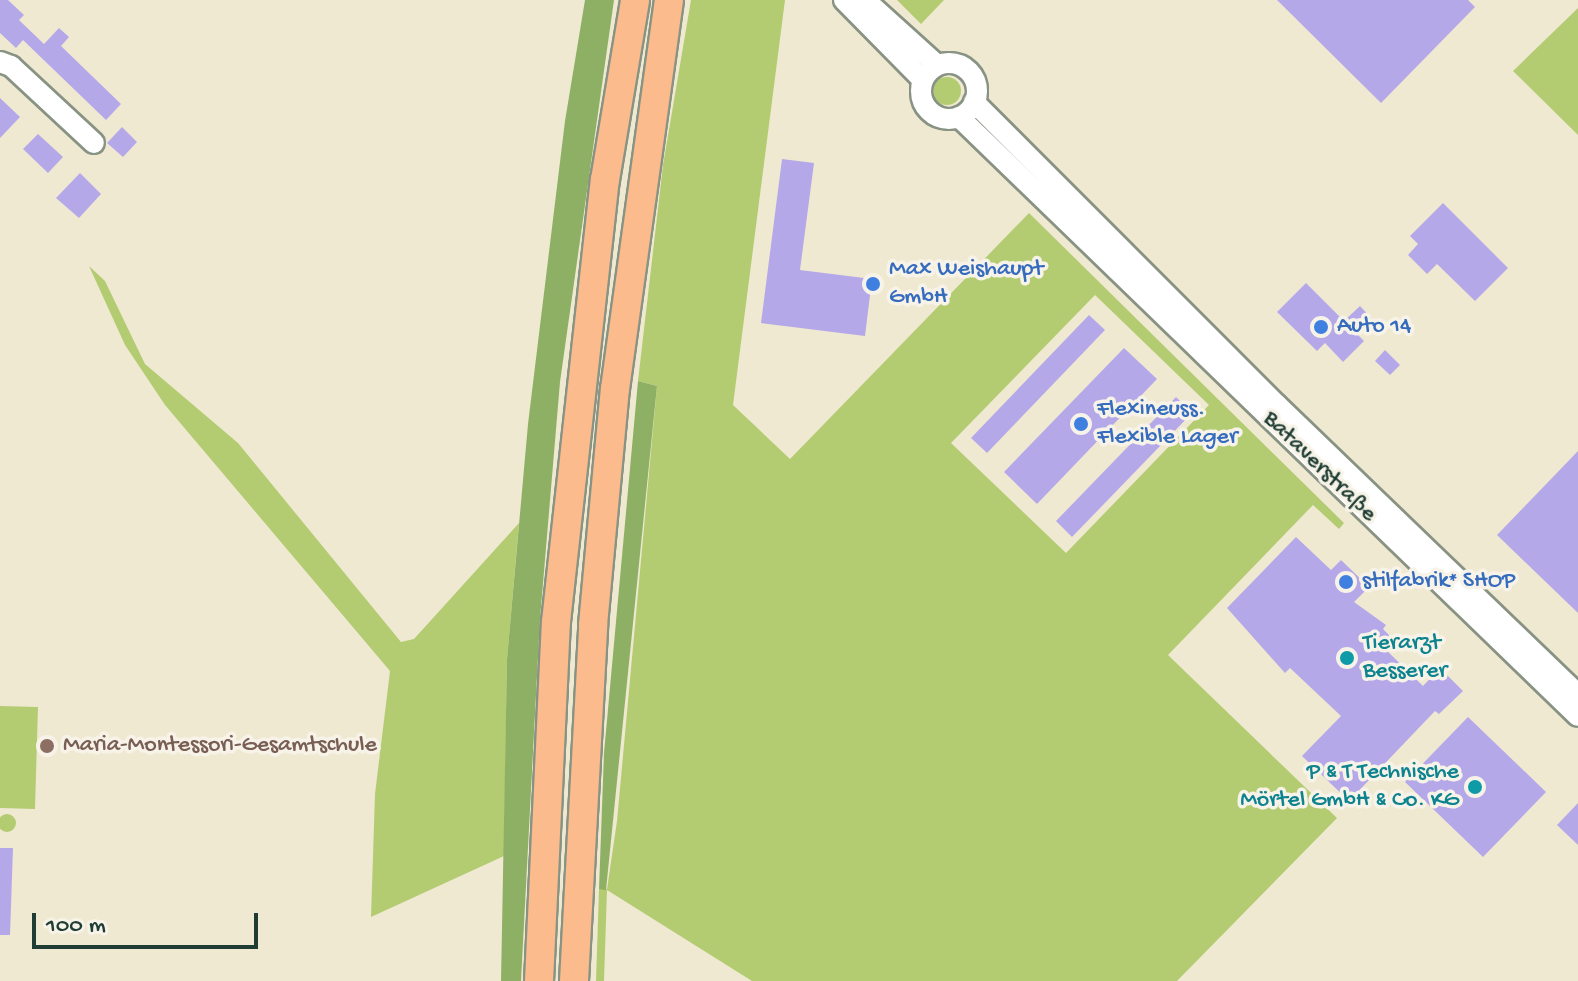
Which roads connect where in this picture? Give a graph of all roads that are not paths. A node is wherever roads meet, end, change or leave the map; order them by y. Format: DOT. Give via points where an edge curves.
graph roads {
  1 [pos="635,0"];
  2 [pos="669,0"];
  3 [pos="844,0"];
  4 [pos="865,0"];
  5 [pos="0,62"];
  6 [pos="930,73"];
  7 [pos="974,102"];
  8 [pos="959,117"];
  9 [pos="94,143"];
  10 [pos="1578,695"];
  11 [pos="1578,716"];
  12 [pos="539,981"];
  13 [pos="574,981"];
  1 -- 12 [label="highway" via="603,196 556,622"];
  2 -- 13 [label="highway" via="615,389 593,625"];
  3 -- 6 [label="street, Bataverstraße"];
  4 -- 6 [label="street, Bataverstraße"];
  5 -- 9 [label="street" via="11,66"];
  6 -- 7 [label="street, Bataverstraße" via="950,63 970,72"];
  6 -- 8 [label="street, Bataverstraße" via="923,102 930,111"];
  7 -- 8 [label="street"];
  7 -- 10 [label="street, Bataverstraße"];
  8 -- 11 [label="street, Bataverstraße"];
}
